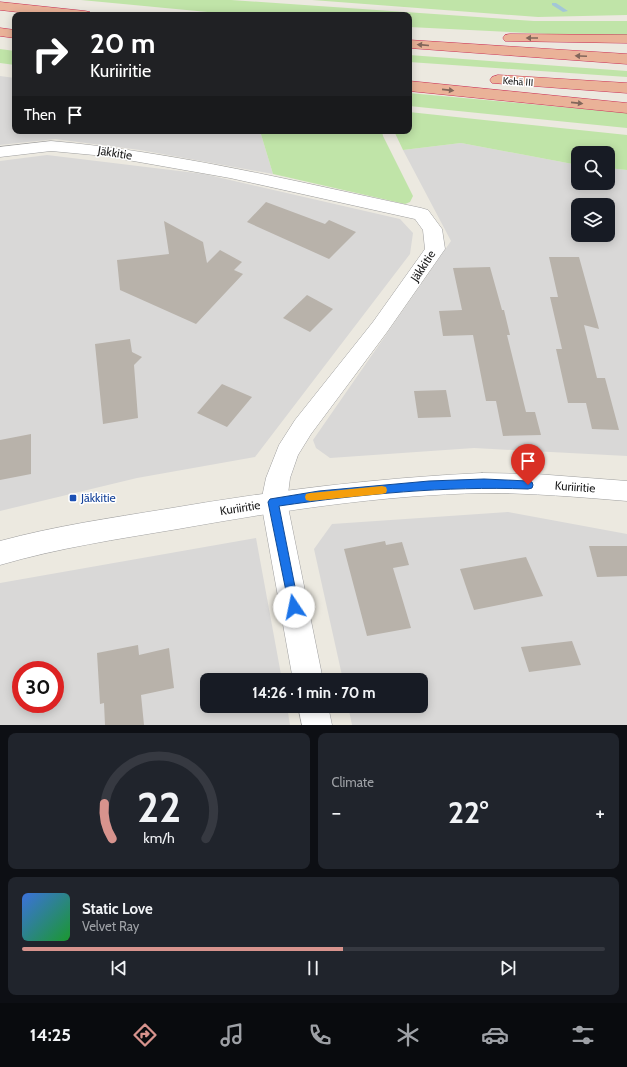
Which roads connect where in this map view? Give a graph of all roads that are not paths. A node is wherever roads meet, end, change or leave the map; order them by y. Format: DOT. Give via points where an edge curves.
graph roads {
  1 [pos="0,6"];
  2 [pos="57,12"];
  3 [pos="0,32"];
  4 [pos="12,34"];
  5 [pos="412,34"];
  6 [pos="627,39"];
  7 [pos="412,44"];
  8 [pos="627,59"];
  9 [pos="412,73"];
  10 [pos="412,86"];
  11 [pos="627,88"];
  12 [pos="627,108"];
  13 [pos="0,152"];
  14 [pos="627,491"];
  15 [pos="274,502"];
  16 [pos="0,552"];
  17 [pos="307,673"];
  18 [pos="314,713"];
  19 [pos="317,725"];
  1 -- 2 [label="highway"];
  3 -- 4 [label="highway"];
  6 -- 5 [label="highway, one-way"];
  8 -- 7 [label="highway, one-way"];
  9 -- 11 [label="highway, Kehä III"];
  10 -- 12 [label="highway, one-way"];
  13 -- 15 [label="street, Jäkkitie" via="51,146 105,151 230,173 421,214 432,229 435,248 287,452 278,478"];
  14 -- 15 [label="street, Kuriiritie" via="575,486 484,483"];
  15 -- 16 [label="street, Kuriiritie" via="38,542"];
  15 -- 17 [label="street, Jäkkitie"];
  18 -- 19 [label="street"];
}
